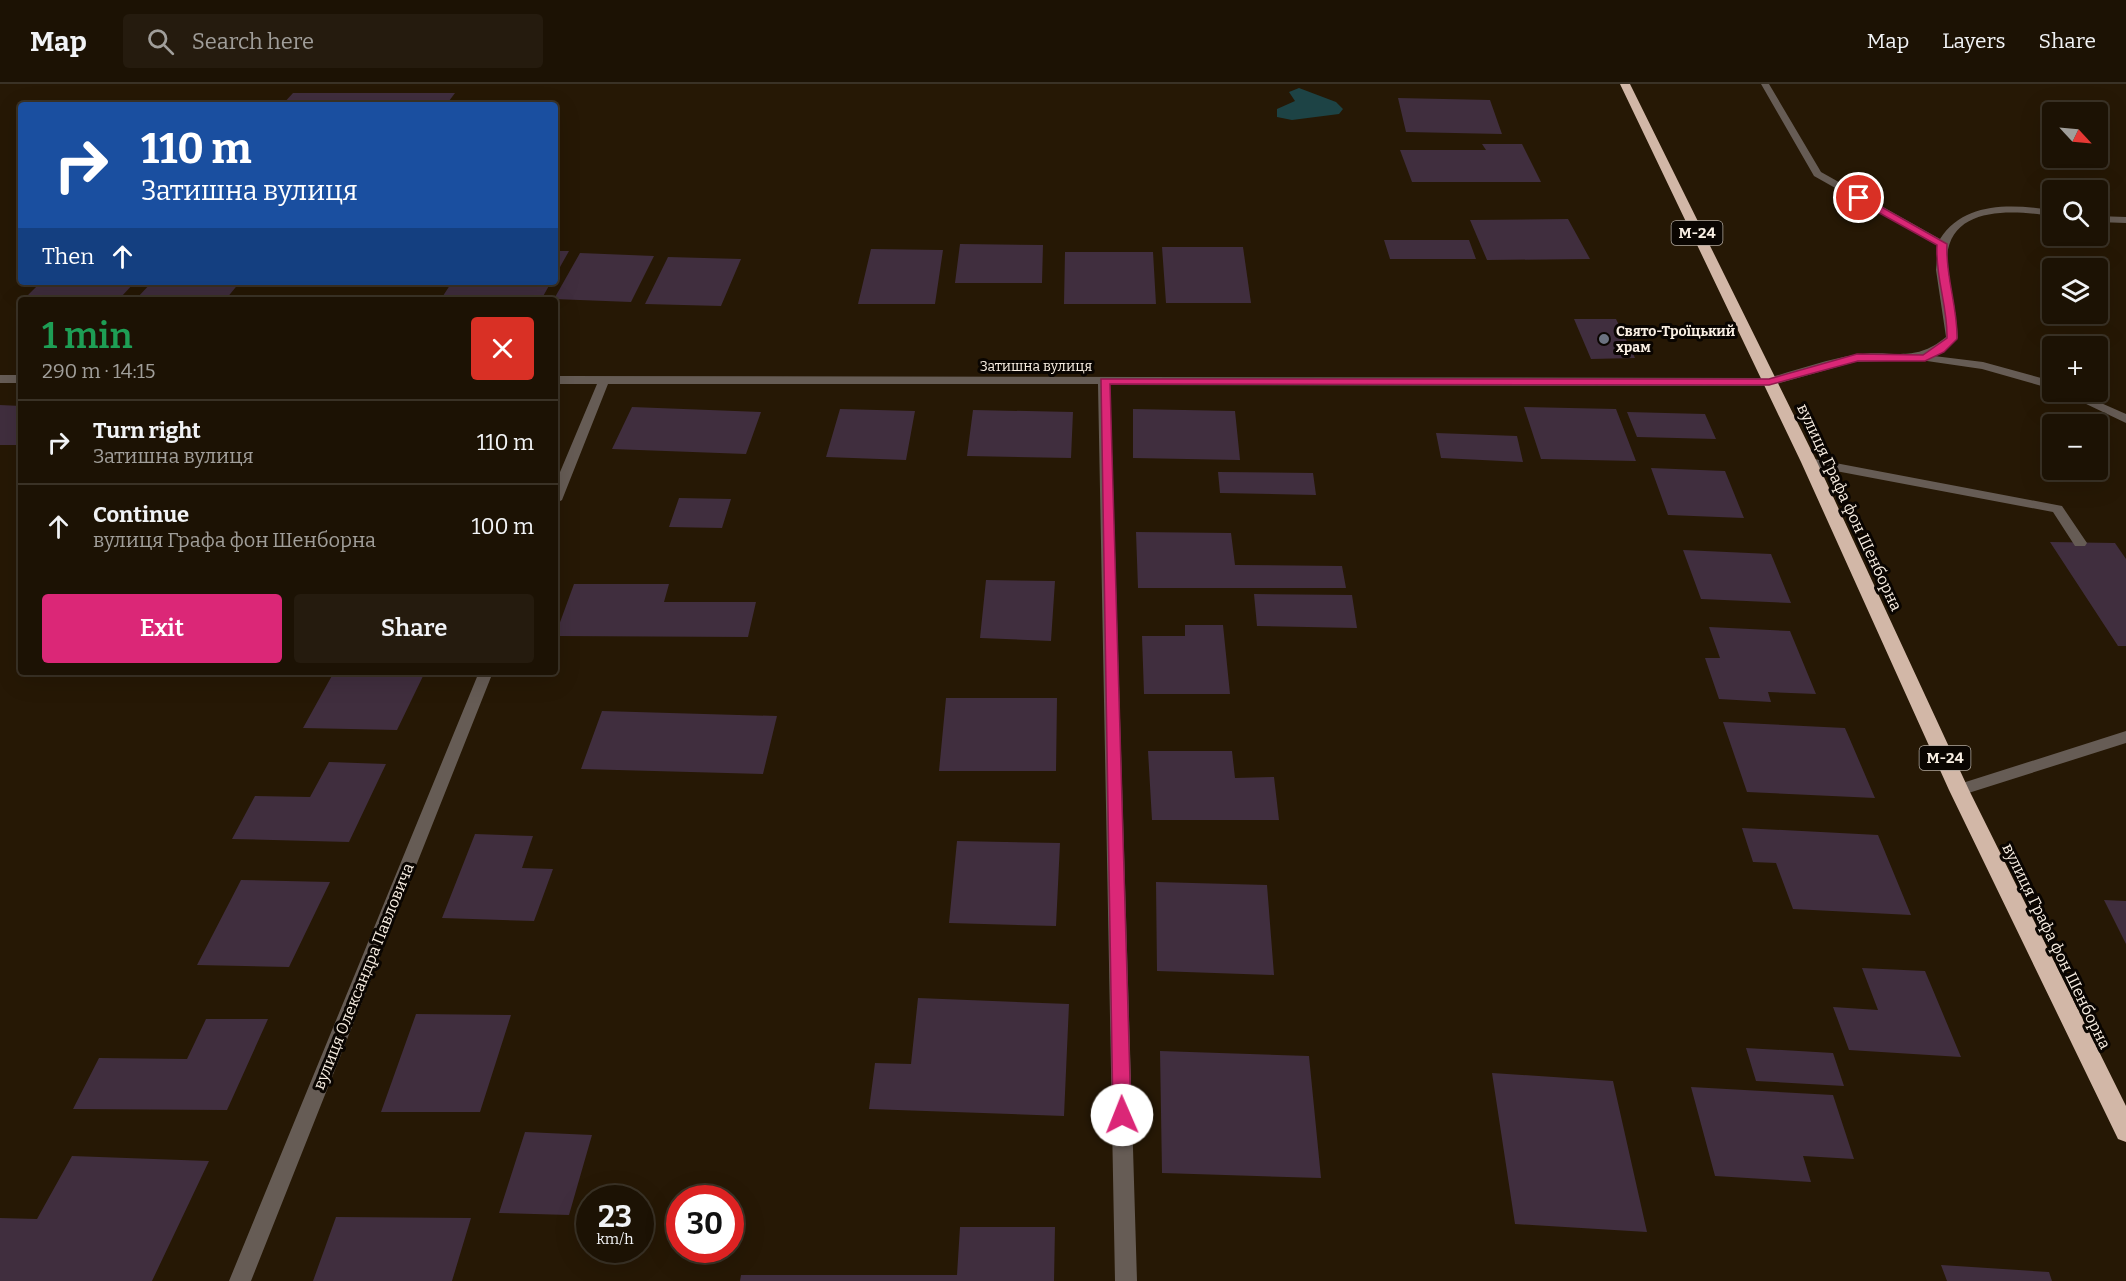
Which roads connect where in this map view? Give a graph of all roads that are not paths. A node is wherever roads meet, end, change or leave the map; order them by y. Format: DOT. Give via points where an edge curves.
graph roads {
  1 [pos="1625,84"];
  2 [pos="1765,84"];
  3 [pos="2042,211"];
  4 [pos="2108,219"];
  5 [pos="2126,220"];
  6 [pos="1942,244"];
  7 [pos="1925,358"];
  8 [pos="0,379"];
  9 [pos="18,379"];
  10 [pos="558,380"];
  11 [pos="604,380"];
  12 [pos="1104,381"];
  13 [pos="1769,382"];
  14 [pos="2042,383"];
  15 [pos="2090,402"];
  16 [pos="2126,418"];
  17 [pos="1809,462"];
  18 [pos="558,493"];
  19 [pos="2080,543"];
  20 [pos="485,675"];
  21 [pos="2126,737"];
  22 [pos="1959,790"];
  23 [pos="2126,1131"];
  24 [pos="240,1281"];
  25 [pos="1126,1281"];
  1 -- 13 [label="highway, М-24"];
  2 -- 6 [label="street" via="1817,174"];
  3 -- 6 [label="street" via="2018,207 1978,213 1952,228"];
  4 -- 5 [label="street"];
  6 -- 7 [label="street" via="1952,339"];
  7 -- 13 [label="street" via="1857,358"];
  7 -- 14 [label="street" via="1983,366"];
  8 -- 9 [label="street"];
  10 -- 11 [label="street, Затишна вулиця"];
  11 -- 12 [label="street, Затишна вулиця"];
  11 -- 18 [label="street"];
  12 -- 13 [label="street, Затишна вулиця"];
  12 -- 25 [label="street"];
  13 -- 17 [label="highway, вулиця Графа фон Шенборна / М-24"];
  15 -- 16 [label="street"];
  17 -- 19 [label="street" via="2057,509"];
  17 -- 22 [label="highway, вулиця Графа фон Шенборна / М-24"];
  20 -- 24 [label="street, вулиця Олександра Павловича"];
  21 -- 22 [label="street"];
  22 -- 23 [label="highway, вулиця Графа фон Шенборна / М-24"];
}
